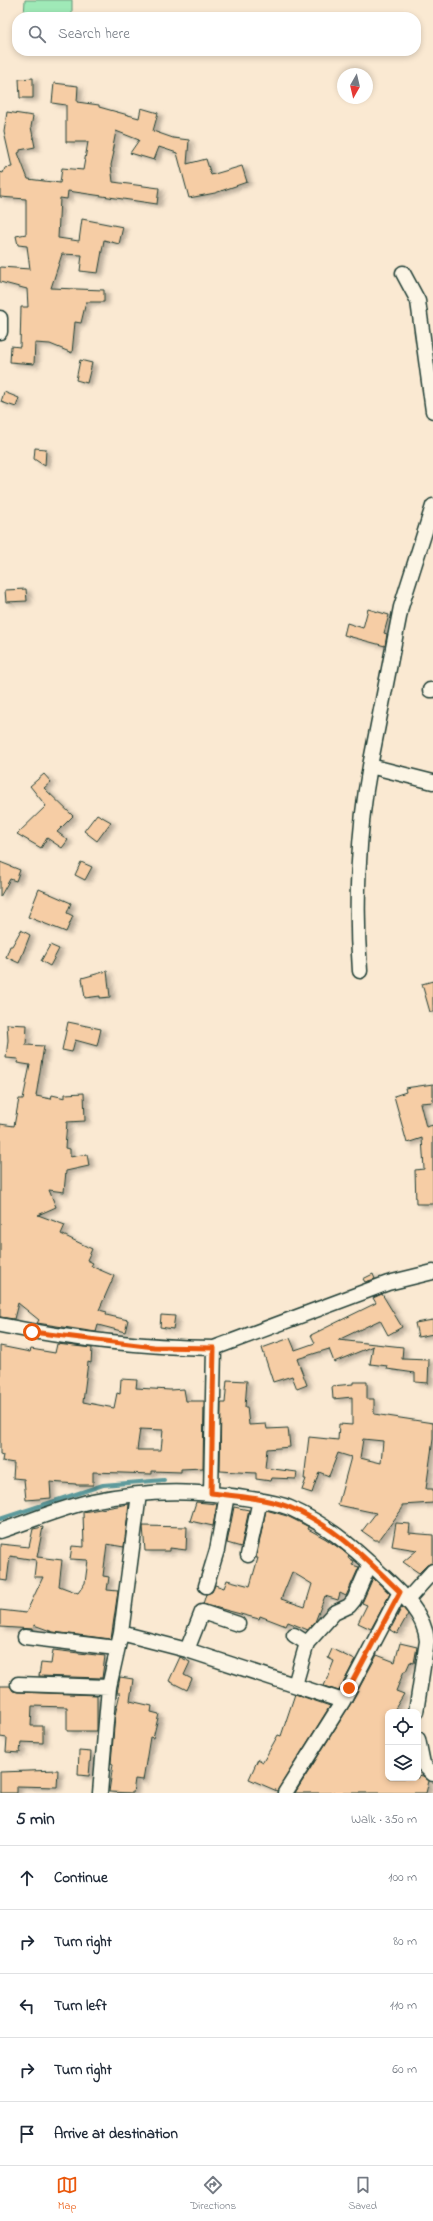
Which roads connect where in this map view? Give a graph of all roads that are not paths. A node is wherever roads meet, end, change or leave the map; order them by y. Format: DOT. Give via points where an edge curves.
graph roads {
  1 [pos="403,273"];
  2 [pos="0,318"];
  3 [pos="0,332"];
  4 [pos="433,411"];
  5 [pos="433,506"];
  6 [pos="370,766"];
  7 [pos="433,782"];
  8 [pos="360,971"];
  9 [pos="433,1272"];
  10 [pos="0,1325"];
  11 [pos="214,1348"];
  12 [pos="211,1485"];
  13 [pos="139,1494"];
  14 [pos="227,1495"];
  15 [pos="260,1500"];
  16 [pos="0,1531"];
  17 [pos="248,1555"];
  18 [pos="370,1563"];
  19 [pos="433,1571"];
  20 [pos="206,1586"];
  21 [pos="409,1595"];
  22 [pos="428,1622"];
  23 [pos="238,1624"];
  24 [pos="120,1633"];
  25 [pos="294,1635"];
  26 [pos="25,1637"];
  27 [pos="307,1643"];
  28 [pos="116,1648"];
  29 [pos="187,1650"];
  30 [pos="18,1684"];
  31 [pos="295,1685"];
  32 [pos="109,1687"];
  33 [pos="343,1701"];
  34 [pos="416,1709"];
  35 [pos="419,1745"];
  36 [pos="433,1774"];
  37 [pos="100,1793"];
  38 [pos="285,1793"];
  1 -- 4 [label="street" via="419,307"];
  2 -- 3 [label="street"];
  5 -- 6 [label="street" via="401,607"];
  6 -- 7 [label="street"];
  6 -- 8 [label="street" via="363,804 360,848"];
  9 -- 11 [label="street" via="369,1290"];
  10 -- 11 [label="street" via="32,1332 154,1347"];
  11 -- 12 [label="street"];
  12 -- 13 [label="street"];
  12 -- 14 [label="street"];
  13 -- 16 [label="street" via="92,1501"];
  13 -- 24 [label="street"];
  14 -- 15 [label="street"];
  14 -- 20 [label="street" via="217,1550"];
  15 -- 17 [label="street"];
  15 -- 18 [label="street" via="289,1507 324,1526 342,1537"];
  18 -- 21 [label="street"];
  18 -- 27 [label="street" via="354,1600 349,1606 334,1613"];
  19 -- 21 [label="street"];
  21 -- 22 [label="street"];
  21 -- 33 [label="street"];
  22 -- 34 [label="street"];
  23 -- 29 [label="street" via="202,1612"];
  24 -- 28 [label="street"];
  24 -- 29 [label="street"];
  25 -- 27 [label="street"];
  26 -- 28 [label="street"];
  27 -- 31 [label="street"];
  28 -- 32 [label="street"];
  29 -- 31 [label="street"];
  30 -- 32 [label="street"];
  31 -- 33 [label="street"];
  32 -- 37 [label="street"];
  33 -- 38 [label="street"];
  35 -- 36 [label="street" via="423,1764"];
}
